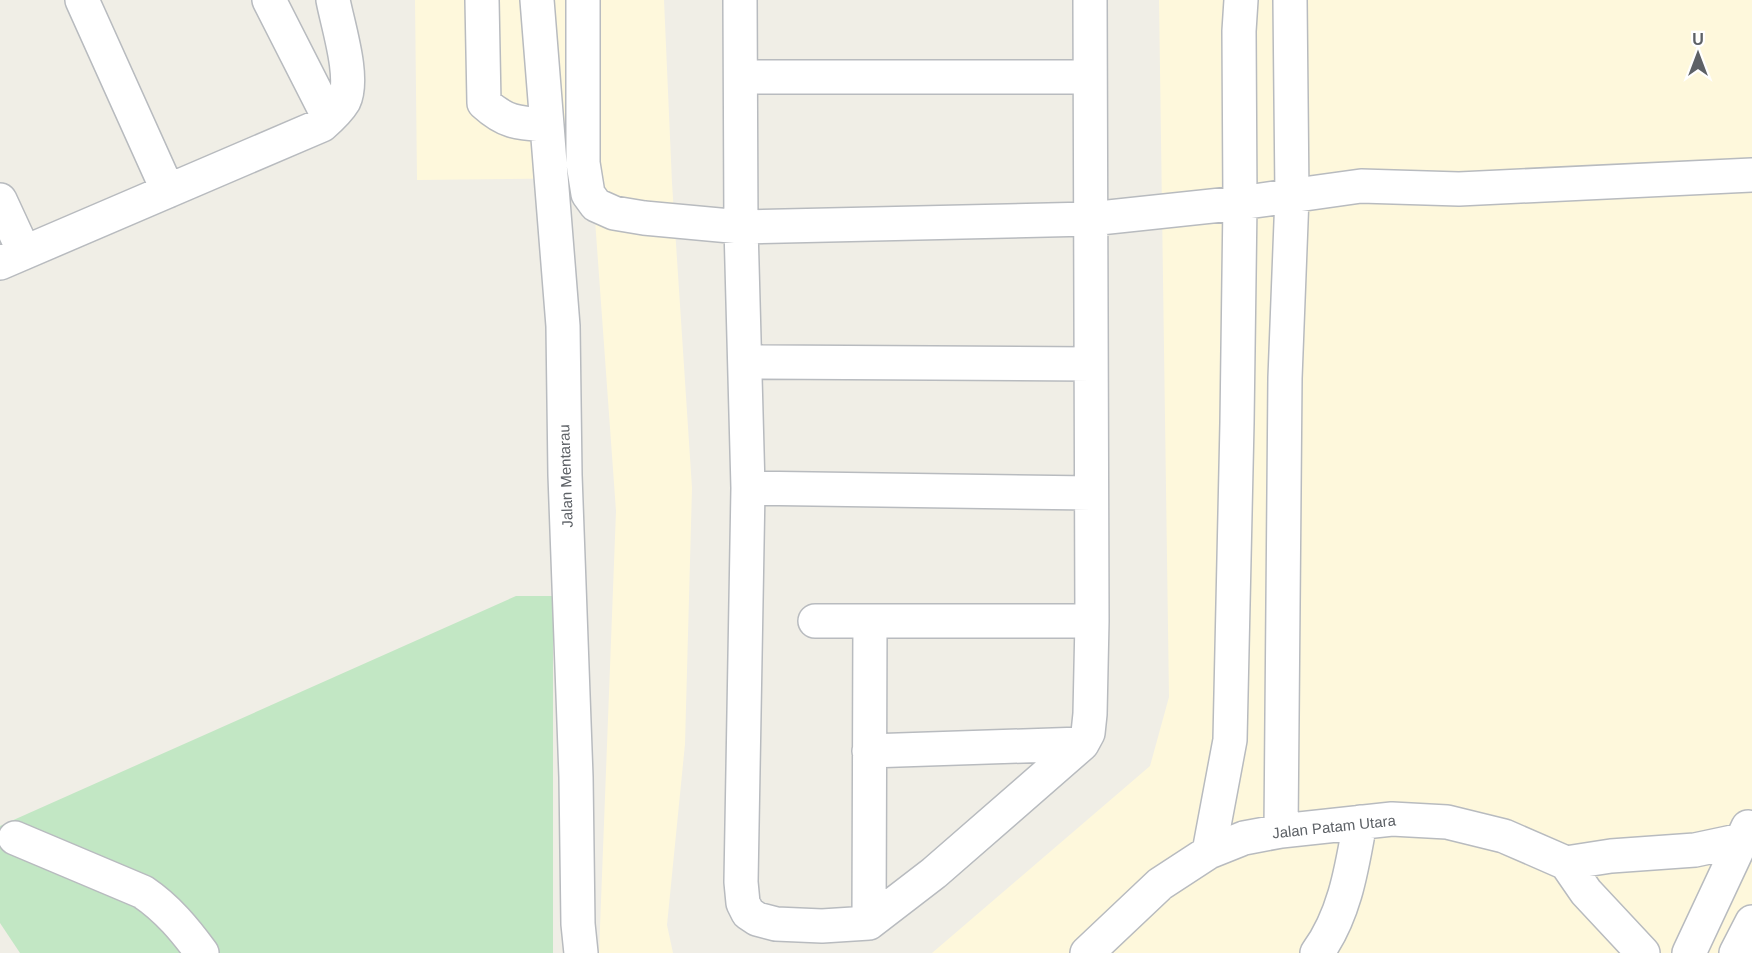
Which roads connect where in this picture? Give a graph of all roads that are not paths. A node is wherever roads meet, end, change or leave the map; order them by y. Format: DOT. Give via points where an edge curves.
graph roads {
  1 [pos="82,0"];
  2 [pos="269,0"];
  3 [pos="333,0"];
  4 [pos="482,0"];
  5 [pos="537,0"];
  6 [pos="583,0"];
  7 [pos="740,0"];
  8 [pos="1090,0"];
  9 [pos="1241,0"];
  10 [pos="1290,0"];
  11 [pos="741,77"];
  12 [pos="1090,77"];
  13 [pos="329,118"];
  14 [pos="547,125"];
  15 [pos="1752,175"];
  16 [pos="168,191"];
  17 [pos="1292,196"];
  18 [pos="0,200"];
  19 [pos="1240,203"];
  20 [pos="1090,219"];
  21 [pos="741,227"];
  22 [pos="12,258"];
  23 [pos="745,362"];
  24 [pos="1091,364"];
  25 [pos="748,488"];
  26 [pos="1091,493"];
  27 [pos="815,621"];
  28 [pos="870,621"];
  29 [pos="1092,621"];
  30 [pos="1082,744"];
  31 [pos="869,751"];
  32 [pos="1360,822"];
  33 [pos="1747,830"];
  34 [pos="1281,831"];
  35 [pos="15,838"];
  36 [pos="1209,852"];
  37 [pos="1566,863"];
  38 [pos="1752,922"];
  39 [pos="869,923"];
  40 [pos="202,953"];
  41 [pos="581,953"];
  42 [pos="1087,953"];
  43 [pos="1317,953"];
  44 [pos="1643,953"];
  45 [pos="1689,953"];
  46 [pos="1736,953"];
  1 -- 16 [label="street"];
  2 -- 13 [label="street"];
  3 -- 13 [label="street" via="348,89"];
  4 -- 14 [label="street" via="484,103 506,120"];
  5 -- 14 [label="street, Jalan Mentarau"];
  6 -- 21 [label="street" via="584,163 588,194 596,205 614,213"];
  7 -- 11 [label="street"];
  8 -- 12 [label="street"];
  9 -- 19 [label="street"];
  10 -- 17 [label="street"];
  11 -- 12 [label="street"];
  11 -- 21 [label="street"];
  12 -- 20 [label="street"];
  13 -- 16 [label="street" via="303,134"];
  14 -- 41 [label="street, Jalan Mentarau" via="563,326"];
  15 -- 17 [label="street" via="1459,189 1361,186"];
  16 -- 22 [label="street"];
  17 -- 19 [label="street"];
  17 -- 34 [label="street" via="1285,378"];
  18 -- 22 [label="street"];
  19 -- 20 [label="street"];
  19 -- 36 [label="street" via="1230,740"];
  20 -- 21 [label="street"];
  20 -- 24 [label="street"];
  21 -- 23 [label="street"];
  23 -- 24 [label="street"];
  23 -- 25 [label="street"];
  24 -- 26 [label="street"];
  25 -- 26 [label="street"];
  25 -- 39 [label="street" via="742,903 757,919 776,924"];
  26 -- 29 [label="street"];
  27 -- 28 [label="street"];
  28 -- 29 [label="street"];
  28 -- 31 [label="street"];
  29 -- 30 [label="street" via="1090,714"];
  30 -- 31 [label="street"];
  30 -- 39 [label="street" via="934,873"];
  31 -- 39 [label="street"];
  32 -- 34 [label="street, Jalan Patam Utara"];
  32 -- 37 [label="street, Jalan Patam Utara" via="1447,822 1504,836"];
  32 -- 43 [label="street" via="1339,913"];
  33 -- 37 [label="street" via="1695,850"];
  33 -- 45 [label="street"];
  34 -- 36 [label="street, Jalan Patam Utara" via="1244,838"];
  35 -- 40 [label="street" via="143,892 180,924"];
  36 -- 42 [label="street, Jalan Patam Utara" via="1160,884"];
  37 -- 44 [label="street" via="1586,892"];
  38 -- 46 [label="street"];
}
